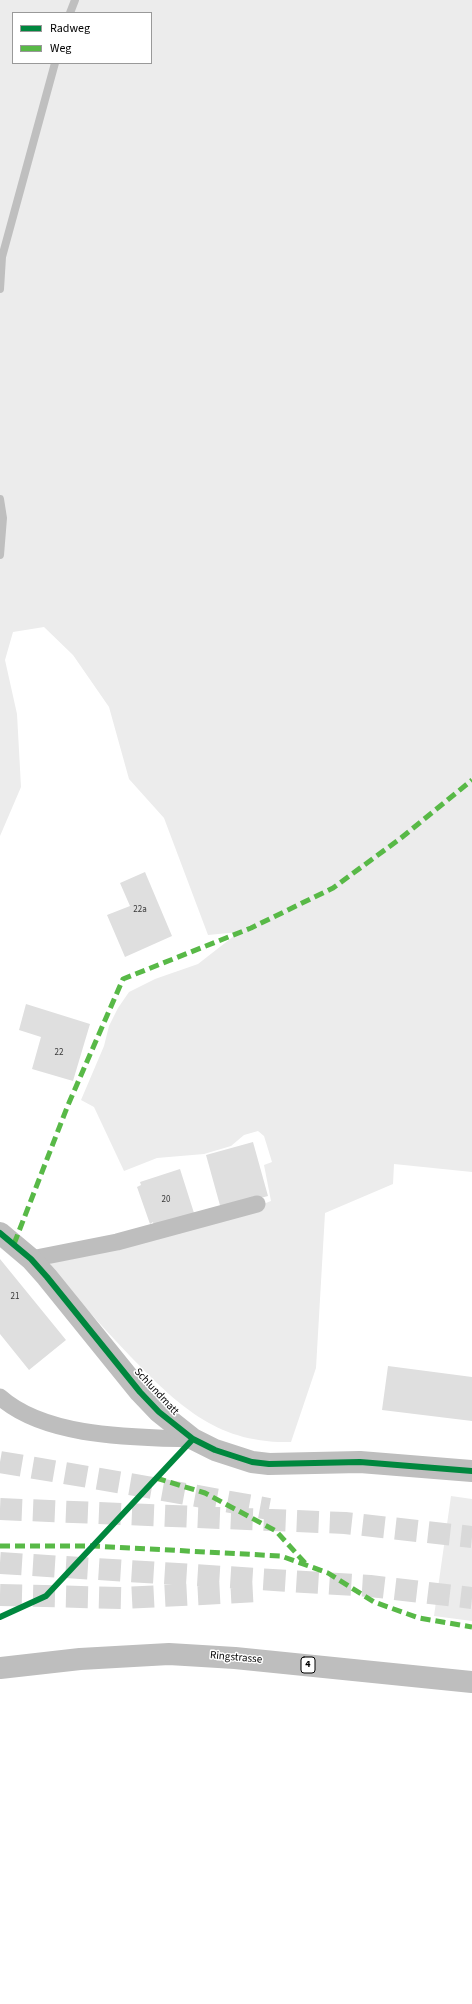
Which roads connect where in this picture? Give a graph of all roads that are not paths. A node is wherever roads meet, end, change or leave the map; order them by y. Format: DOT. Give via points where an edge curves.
graph roads {
  1 [pos="256,1204"];
  2 [pos="0,1233"];
  3 [pos="31,1259"];
  4 [pos="0,1397"];
  5 [pos="193,1439"];
  6 [pos="472,1471"];
  7 [pos="0,1668"];
  8 [pos="472,1682"];
  1 -- 3 [label="lane" via="117,1242"];
  2 -- 3 [label="street, Schlundmatt"];
  3 -- 5 [label="street, Schlundmatt" via="140,1392 177,1428"];
  4 -- 5 [label="lane" via="24,1414 41,1422 68,1428 140,1437"];
  5 -- 6 [label="street, Schlundmatt" via="233,1456 264,1463 360,1462"];
  7 -- 8 [label="street, Ringstrasse / 4" via="80,1659 169,1654 235,1658"];
}
